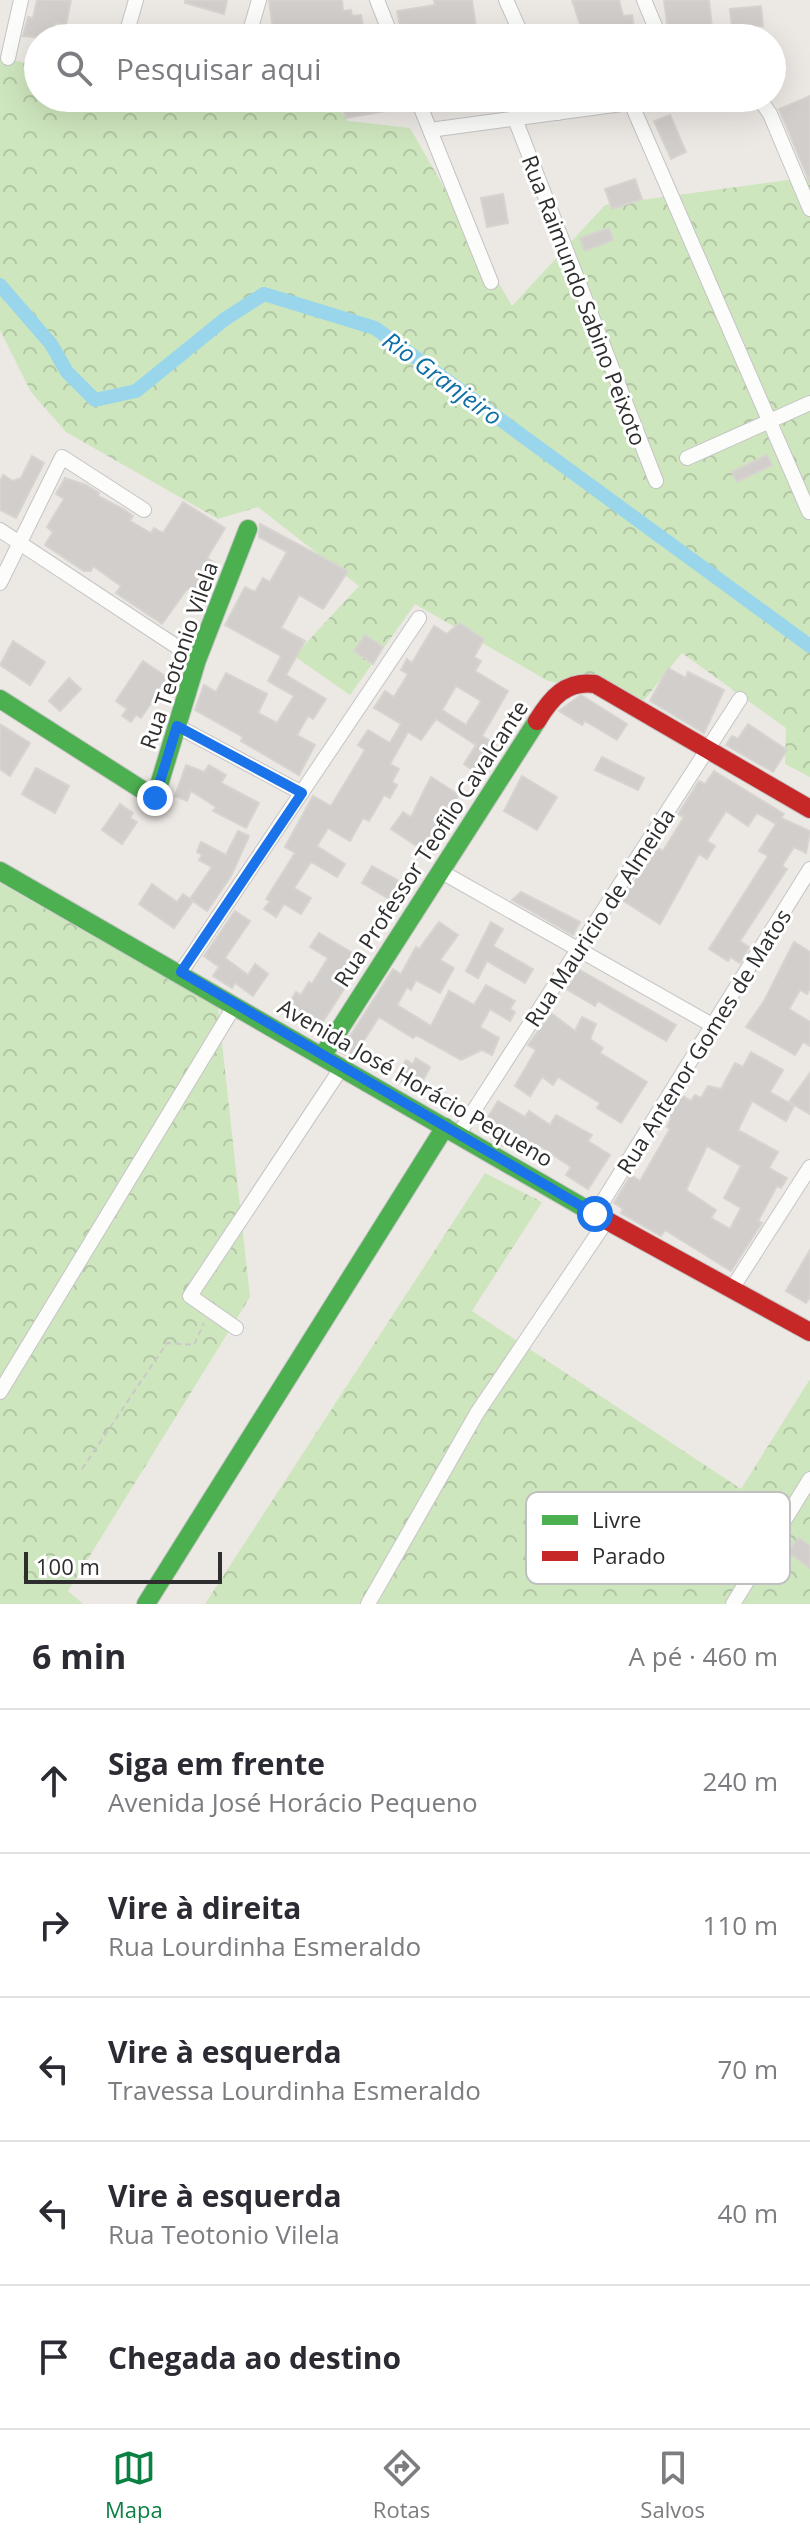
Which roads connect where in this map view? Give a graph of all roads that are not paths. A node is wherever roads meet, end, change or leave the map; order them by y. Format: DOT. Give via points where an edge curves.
graph roads {
  1 [pos="21,0"];
  2 [pos="136,0"];
  3 [pos="259,0"];
  4 [pos="377,0"];
  5 [pos="506,0"];
  6 [pos="644,0"];
  7 [pos="129,24"];
  8 [pos="252,24"];
  9 [pos="386,24"];
  10 [pos="517,24"];
  11 [pos="654,24"];
  12 [pos="8,58"];
  13 [pos="423,112"];
  14 [pos="565,112"];
  15 [pos="635,112"];
  16 [pos="769,112"];
  17 [pos="558,113"];
  18 [pos="515,119"];
  19 [pos="430,130"];
  20 [pos="810,209"];
  21 [pos="491,282"];
  22 [pos="810,403"];
  23 [pos="769,421"];
  24 [pos="687,458"];
  25 [pos="656,481"];
  26 [pos="144,510"];
  27 [pos="809,512"];
  28 [pos="248,529"];
  29 [pos="0,530"];
  30 [pos="18,542"];
  31 [pos="0,583"];
  32 [pos="419,618"];
  33 [pos="197,660"];
  34 [pos="0,699"];
  35 [pos="740,699"];
  36 [pos="177,726"];
  37 [pos="709,748"];
  38 [pos="302,793"];
  39 [pos="810,809"];
  40 [pos="810,869"];
  41 [pos="0,871"];
  42 [pos="440,871"];
  43 [pos="576,949"];
  44 [pos="181,972"];
  45 [pos="235,1005"];
  46 [pos="712,1025"];
  47 [pos="323,1055"];
  48 [pos="342,1067"];
  49 [pos="451,1131"];
  50 [pos="810,1167"];
  51 [pos="601,1217"];
  52 [pos="733,1287"];
  53 [pos="236,1328"];
  54 [pos="810,1332"];
  55 [pos="0,1392"];
  56 [pos="810,1479"];
  57 [pos="790,1511"];
  58 [pos="745,1584"];
  59 [pos="146,1604"];
  60 [pos="368,1604"];
  61 [pos="733,1604"];
  1 -- 12 [label="street"];
  2 -- 7 [label="street"];
  3 -- 8 [label="street"];
  4 -- 9 [label="street"];
  5 -- 10 [label="street"];
  6 -- 11 [label="street"];
  13 -- 19 [label="street"];
  14 -- 17 [label="street"];
  15 -- 23 [label="street"];
  16 -- 20 [label="street"];
  17 -- 18 [label="street"];
  18 -- 19 [label="street"];
  18 -- 25 [label="street, Rua Raimundo Sabino Peixoto"];
  19 -- 21 [label="street"];
  22 -- 23 [label="street"];
  23 -- 24 [label="street"];
  23 -- 27 [label="street"];
  26 -- 30 [label="street" via="62,457"];
  28 -- 33 [label="street, Rua Teotonio Vilela"];
  29 -- 30 [label="street"];
  30 -- 31 [label="street"];
  30 -- 33 [label="street"];
  32 -- 38 [label="street"];
  33 -- 36 [label="street, Rua Teotonio Vilela"];
  34 -- 36 [label="street, Rua Teotonio Vilela" via="155,798"];
  35 -- 37 [label="street, Rua Mauricio de Almeida"];
  36 -- 38 [label="street"];
  37 -- 39 [label="street"];
  37 -- 42 [label="street, Rua Professor Teofilo Cavalcante" via="595,684 565,688 549,701"];
  37 -- 43 [label="street, Rua Mauricio de Almeida"];
  38 -- 44 [label="street"];
  40 -- 46 [label="street, Rua Antenor Gomes de Matos"];
  41 -- 44 [label="street, Avenida José Horácio Pequeno"];
  42 -- 43 [label="street"];
  42 -- 47 [label="street, Rua Professor Teofilo Cavalcante"];
  43 -- 46 [label="street"];
  43 -- 49 [label="street, Rua Mauricio de Almeida"];
  44 -- 45 [label="street, Avenida José Horácio Pequeno"];
  45 -- 47 [label="street, Avenida José Horácio Pequeno"];
  45 -- 55 [label="street"];
  46 -- 51 [label="street, Rua Antenor Gomes de Matos"];
  47 -- 48 [label="street, Avenida José Horácio Pequeno"];
  48 -- 49 [label="street, Avenida José Horácio Pequeno"];
  48 -- 53 [label="street" via="190,1296"];
  49 -- 51 [label="street, Avenida José Horácio Pequeno"];
  49 -- 59 [label="street"];
  50 -- 52 [label="street"];
  51 -- 52 [label="street, Avenida José Horácio Pequeno"];
  51 -- 60 [label="street, Rua Antenor Gomes de Matos" via="477,1413"];
  52 -- 54 [label="street, Avenida José Horácio Pequeno"];
  56 -- 57 [label="street"];
  58 -- 61 [label="street"];
}
